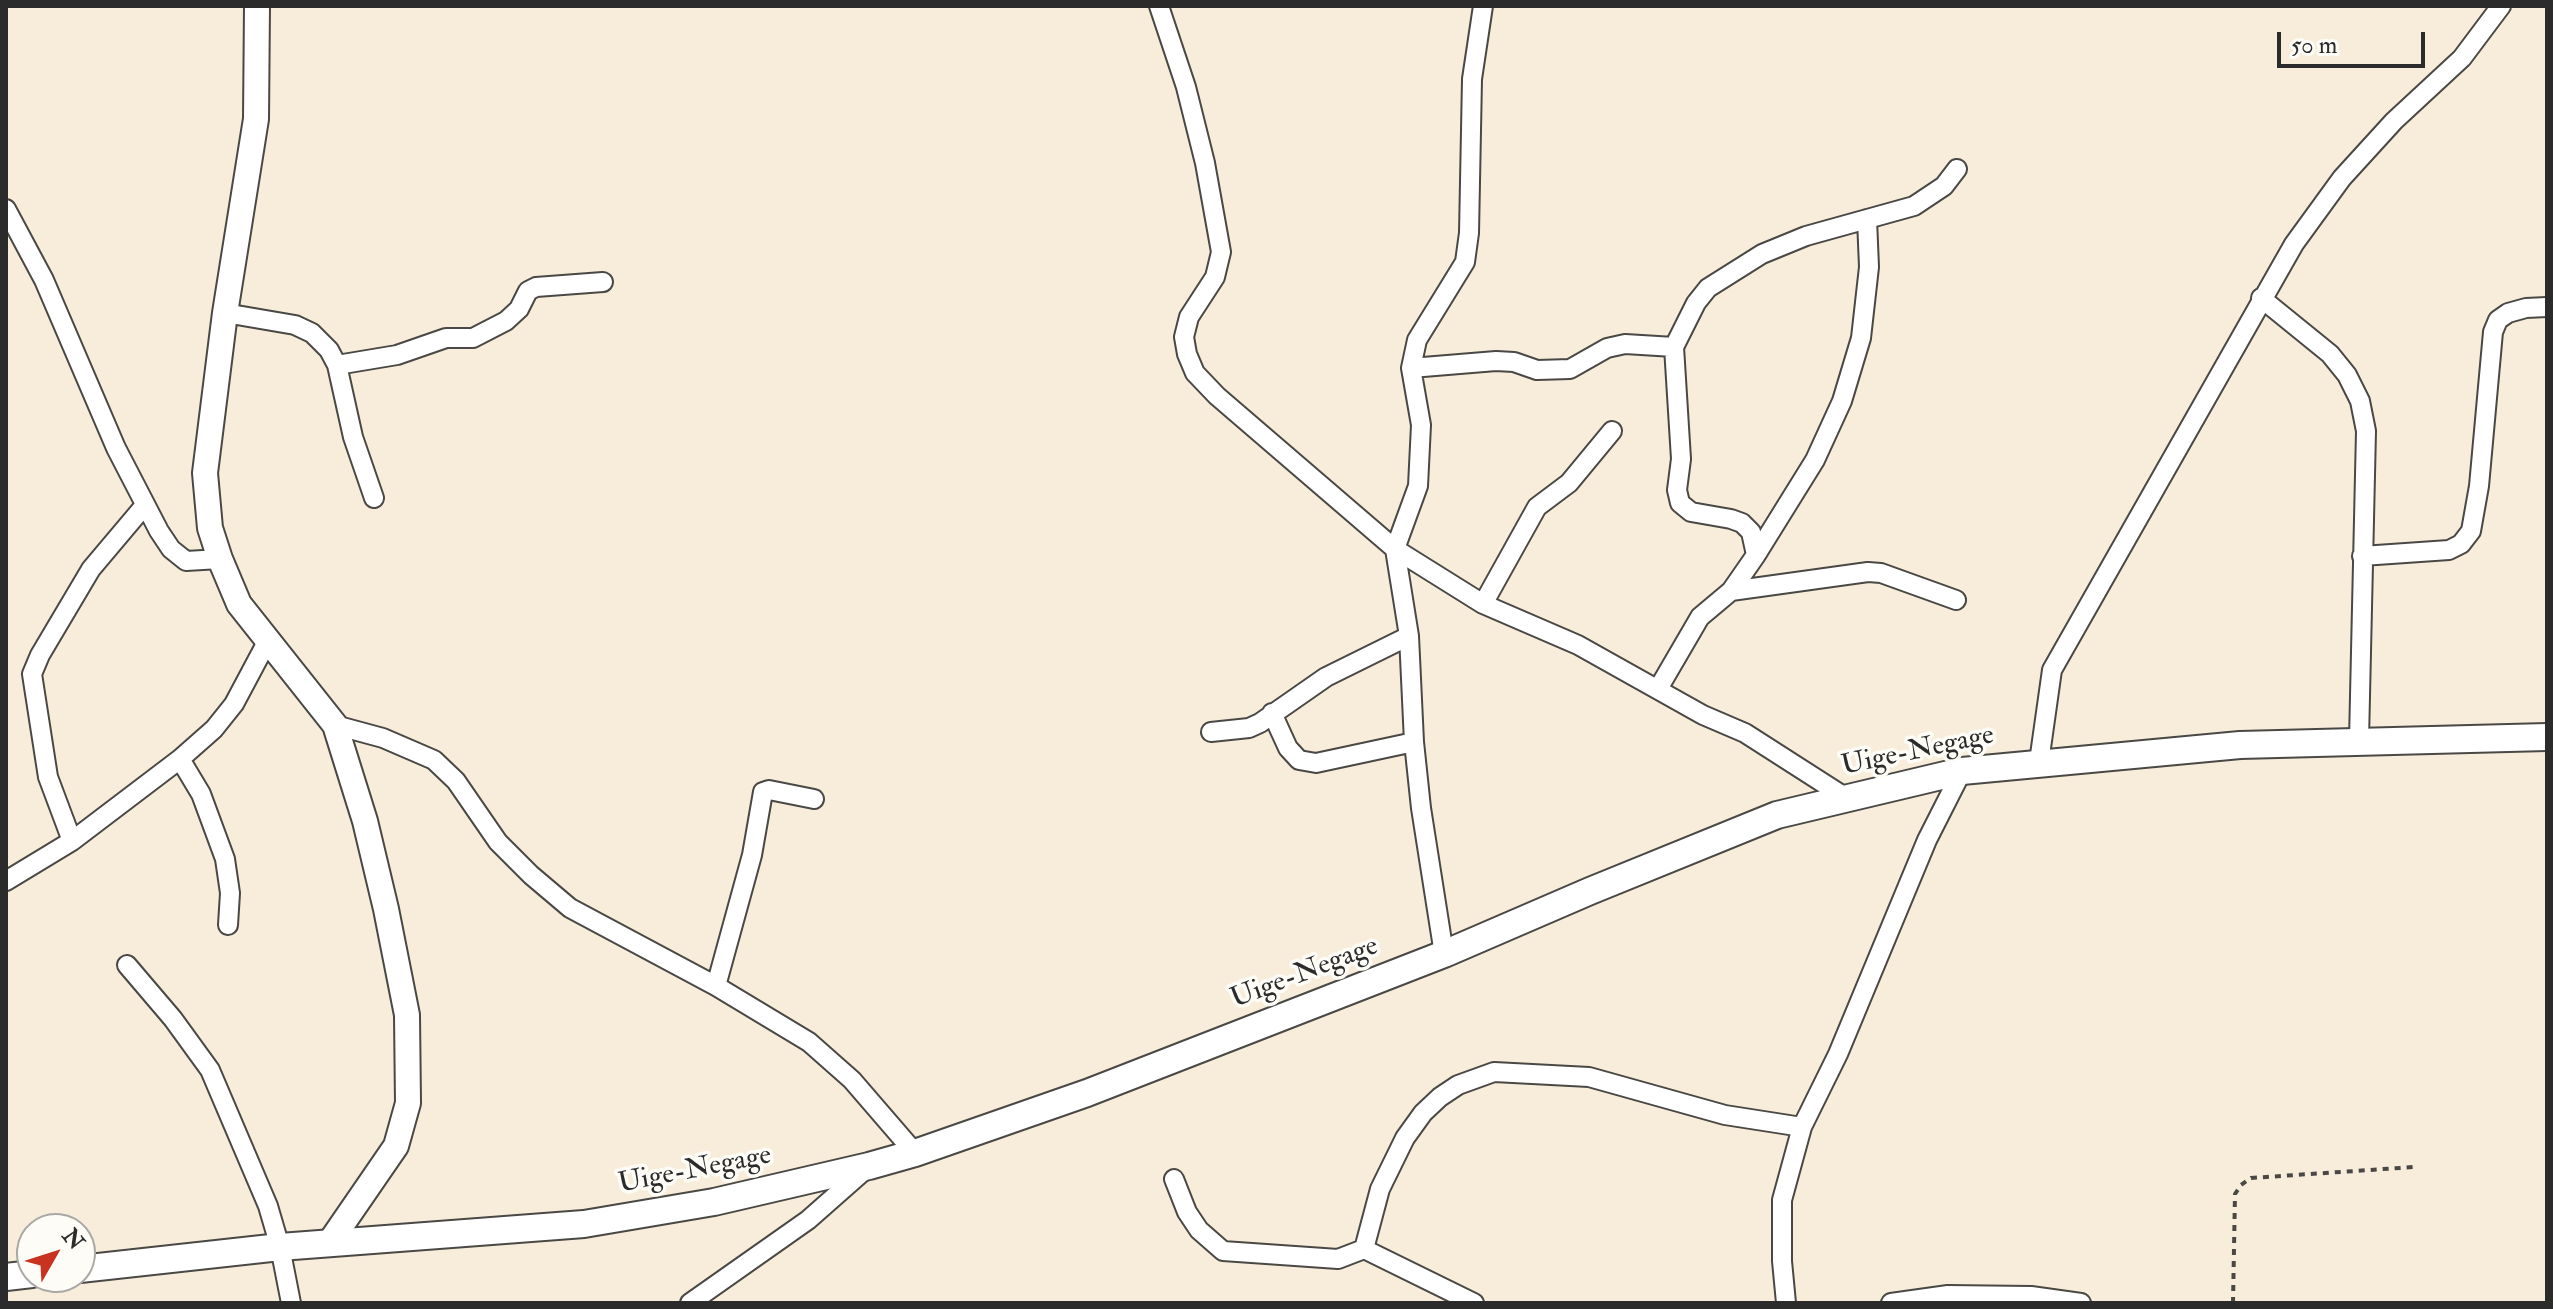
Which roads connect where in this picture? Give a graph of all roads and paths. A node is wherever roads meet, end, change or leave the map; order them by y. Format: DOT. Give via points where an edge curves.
graph roads {
  1 [pos="257,6"];
  2 [pos="1159,6"];
  3 [pos="1483,6"];
  4 [pos="2501,6"];
  5 [pos="1957,169"];
  6 [pos="6,209"];
  7 [pos="1867,219"];
  8 [pos="603,282"];
  9 [pos="2261,298"];
  10 [pos="2547,307"];
  11 [pos="225,313"];
  12 [pos="1674,347"];
  13 [pos="337,365"];
  14 [pos="1411,368"];
  15 [pos="1612,431"];
  16 [pos="374,498"];
  17 [pos="145,505"];
  18 [pos="1395,549"];
  19 [pos="1756,555"];
  20 [pos="2362,556"];
  21 [pos="220,559"];
  22 [pos="1731,591"];
  23 [pos="1956,600"];
  24 [pos="1483,604"];
  25 [pos="1409,636"];
  26 [pos="267,642"];
  27 [pos="1658,689"];
  28 [pos="1272,713"];
  29 [pos="335,725"];
  30 [pos="1211,732"];
  31 [pos="2547,737"];
  32 [pos="2359,740"];
  33 [pos="1414,742"];
  34 [pos="180,759"];
  35 [pos="2039,762"];
  36 [pos="1962,771"];
  37 [pos="814,799"];
  38 [pos="1848,799"];
  39 [pos="72,841"];
  40 [pos="6,881"];
  41 [pos="228,925"];
  42 [pos="1444,954"];
  43 [pos="127,965"];
  44 [pos="716,986"];
  45 [pos="1802,1127"];
  46 [pos="915,1153"];
  47 [pos="869,1166"];
  48 [pos="2414,1167"];
  49 [pos="1174,1179"];
  50 [pos="330,1242"];
  51 [pos="280,1247"];
  52 [pos="1364,1249"];
  53 [pos="96,1267"];
  54 [pos="291,1303"];
  55 [pos="690,1303"];
  56 [pos="1474,1303"];
  57 [pos="1786,1303"];
  58 [pos="1891,1303"];
  59 [pos="2081,1303"];
  60 [pos="2233,1303"];
  1 -- 11 [label="street" via="256,119"];
  2 -- 18 [label="street" via="1186,87 1221,252 1215,277 1189,317 1184,337 1195,373"];
  3 -- 14 [label="street" via="1472,79 1465,262 1417,340"];
  4 -- 9 [label="street" via="2462,58 2342,178"];
  5 -- 7 [label="street" via="1928,199"];
  6 -- 17 [label="street" via="44,280"];
  7 -- 12 [label="street" via="1806,236 1728,273 1696,303"];
  7 -- 19 [label="street" via="1869,267 1861,338 1842,401 1815,460"];
  8 -- 13 [label="street" via="536,287 506,321 473,338 446,338 397,355"];
  9 -- 20 [label="street" via="2330,354 2360,401 2366,431"];
  9 -- 35 [label="street" via="2052,670"];
  10 -- 20 [label="street" via="2508,313 2493,332 2471,531 2449,550"];
  11 -- 13 [label="street" via="295,325 312,333"];
  11 -- 21 [label="street" via="205,473 210,528"];
  12 -- 14 [label="street" via="1625,344 1570,369 1537,370 1496,361"];
  12 -- 19 [label="street" via="1680,503 1691,512 1742,523 1751,532"];
  13 -- 16 [label="street"];
  14 -- 18 [label="street" via="1421,454 1418,486"];
  15 -- 24 [label="street" via="1569,483 1537,507"];
  17 -- 21 [label="street" via="171,549 186,561"];
  17 -- 39 [label="street" via="91,569 32,674 48,777"];
  18 -- 24 [label="street"];
  18 -- 25 [label="street"];
  19 -- 22 [label="street"];
  20 -- 32 [label="street"];
  21 -- 26 [label="street" via="239,604"];
  22 -- 23 [label="street" via="1868,572"];
  22 -- 27 [label="street" via="1700,617"];
  24 -- 27 [label="street" via="1578,645"];
  25 -- 28 [label="street" via="1326,677"];
  25 -- 33 [label="street"];
  26 -- 29 [label="street"];
  26 -- 34 [label="street" via="234,704"];
  27 -- 38 [label="street" via="1745,733"];
  28 -- 30 [label="street" via="1249,728"];
  28 -- 33 [label="street" via="1299,760 1316,763"];
  29 -- 44 [label="street" via="434,760 456,781 498,842 570,908"];
  29 -- 50 [label="street" via="386,909 407,1015 409,1069 408,1103 396,1146"];
  31 -- 32 [label="main road, Uige-Negage"];
  32 -- 35 [label="main road, Uige-Negage"];
  33 -- 42 [label="street"];
  34 -- 39 [label="street"];
  34 -- 41 [label="street" via="201,794 225,859"];
  35 -- 36 [label="main road, Uige-Negage"];
  36 -- 38 [label="main road, Uige-Negage"];
  36 -- 45 [label="street"];
  37 -- 44 [label="street" via="763,792 752,855"];
  38 -- 42 [label="main road, Uige-Negage" via="1777,815"];
  39 -- 40 [label="street"];
  42 -- 46 [label="main road, Uige-Negage" via="1102,1087"];
  43 -- 51 [label="street" via="210,1070 249,1156"];
  44 -- 46 [label="street" via="833,1061"];
  45 -- 52 [label="street" via="1725,1115 1589,1077 1494,1072 1458,1085 1423,1113 1380,1189"];
  45 -- 57 [label="street" via="1782,1200"];
  46 -- 47 [label="main road, Uige-Negage"];
  47 -- 50 [label="main road, Uige-Negage" via="714,1202 584,1224"];
  47 -- 55 [label="street" via="808,1220"];
  48 -- 60 [label="path" via="2251,1178 2241,1185 2235,1194"];
  49 -- 52 [label="street" via="1199,1230 1223,1251 1338,1259"];
  50 -- 51 [label="main road, Uige-Negage"];
  51 -- 53 [label="main road, Uige-Negage"];
  51 -- 54 [label="street"];
  52 -- 56 [label="street"];
  58 -- 59 [label="street" via="1948,1295"];
}
